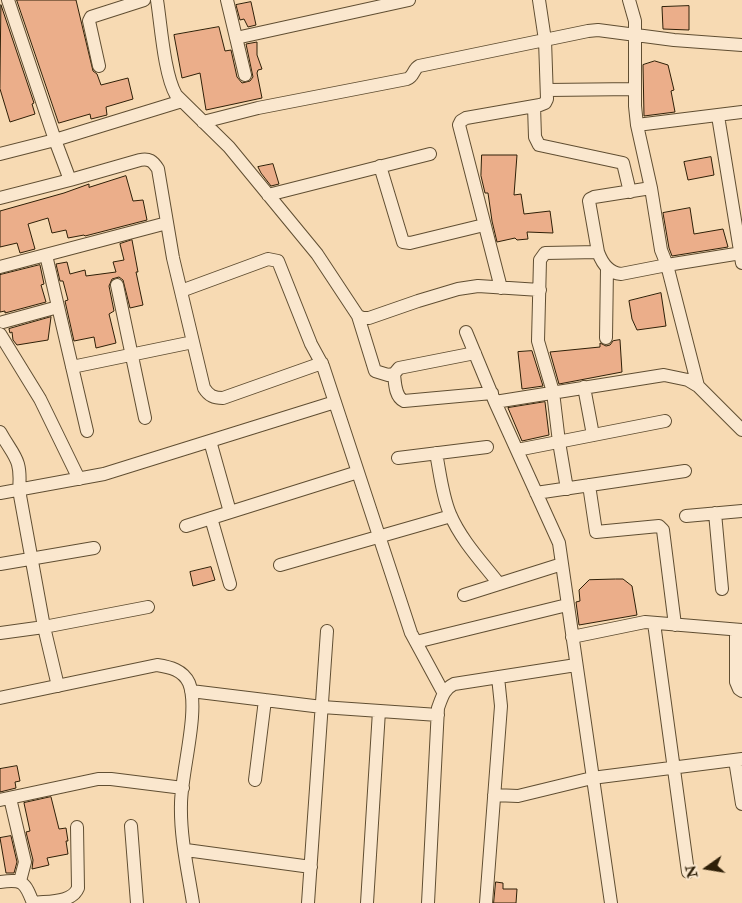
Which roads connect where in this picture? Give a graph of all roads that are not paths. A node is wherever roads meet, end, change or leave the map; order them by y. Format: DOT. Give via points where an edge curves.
graph roads {
  1 [pos="8,0"];
  2 [pos="144,0"];
  3 [pos="157,0"];
  4 [pos="227,0"];
  5 [pos="407,0"];
  6 [pos="539,0"];
  7 [pos="629,0"];
  8 [pos="634,34"];
  9 [pos="236,38"];
  10 [pos="545,40"];
  11 [pos="742,45"];
  12 [pos="99,66"];
  13 [pos="245,75"];
  14 [pos="635,89"];
  15 [pos="548,90"];
  16 [pos="182,101"];
  17 [pos="534,106"];
  18 [pos="742,112"];
  19 [pos="718,116"];
  20 [pos="203,122"];
  21 [pos="637,126"];
  22 [pos="54,140"];
  23 [pos="0,154"];
  24 [pos="430,154"];
  25 [pos="380,166"];
  26 [pos="70,180"];
  27 [pos="736,185"];
  28 [pos="651,188"];
  29 [pos="630,192"];
  30 [pos="268,194"];
  31 [pos="0,198"];
  32 [pos="167,223"];
  33 [pos="484,224"];
  34 [pos="598,252"];
  35 [pos="46,255"];
  36 [pos="741,257"];
  37 [pos="667,265"];
  38 [pos="0,267"];
  39 [pos="607,268"];
  40 [pos="117,285"];
  41 [pos="500,288"];
  42 [pos="540,290"];
  43 [pos="181,291"];
  44 [pos="58,307"];
  45 [pos="358,316"];
  46 [pos="3,322"];
  47 [pos="466,332"];
  48 [pos="0,334"];
  49 [pos="606,338"];
  50 [pos="193,342"];
  51 [pos="475,354"];
  52 [pos="133,355"];
  53 [pos="322,363"];
  54 [pos="72,368"];
  55 [pos="394,374"];
  56 [pos="698,386"];
  57 [pos="584,387"];
  58 [pos="553,392"];
  59 [pos="494,397"];
  60 [pos="335,402"];
  61 [pos="145,418"];
  62 [pos="665,421"];
  63 [pos="742,430"];
  64 [pos="87,431"];
  65 [pos="0,432"];
  66 [pos="593,435"];
  67 [pos="210,441"];
  68 [pos="559,442"];
  69 [pos="487,447"];
  70 [pos="517,450"];
  71 [pos="436,453"];
  72 [pos="398,458"];
  73 [pos="685,471"];
  74 [pos="358,472"];
  75 [pos="80,479"];
  76 [pos="589,485"];
  77 [pos="567,489"];
  78 [pos="19,490"];
  79 [pos="0,493"];
  80 [pos="536,493"];
  81 [pos="742,511"];
  82 [pos="230,512"];
  83 [pos="715,513"];
  84 [pos="451,516"];
  85 [pos="686,516"];
  86 [pos="211,518"];
  87 [pos="186,526"];
  88 [pos="380,537"];
  89 [pos="94,548"];
  90 [pos="33,558"];
  91 [pos="0,564"];
  92 [pos="562,564"];
  93 [pos="280,565"];
  94 [pos="230,584"];
  95 [pos="499,584"];
  96 [pos="722,589"];
  97 [pos="464,595"];
  98 [pos="567,605"];
  99 [pos="148,607"];
  100 [pos="654,623"];
  101 [pos="675,625"];
  102 [pos="44,627"];
  103 [pos="327,630"];
  104 [pos="739,630"];
  105 [pos="0,633"];
  106 [pos="572,637"];
  107 [pos="416,642"];
  108 [pos="576,665"];
  109 [pos="498,677"];
  110 [pos="58,686"];
  111 [pos="191,691"];
  112 [pos="443,692"];
  113 [pos="742,692"];
  114 [pos="0,698"];
  115 [pos="265,700"];
  116 [pos="322,707"];
  117 [pos="379,711"];
  118 [pos="438,715"];
  119 [pos="739,759"];
  120 [pos="673,766"];
  121 [pos="592,778"];
  122 [pos="255,780"];
  123 [pos="183,788"];
  124 [pos="494,795"];
  125 [pos="5,799"];
  126 [pos="742,804"];
  127 [pos="131,826"];
  128 [pos="77,827"];
  129 [pos="186,850"];
  130 [pos="311,868"];
  131 [pos="688,872"];
  132 [pos="20,881"];
  133 [pos="0,882"];
  134 [pos="34,903"];
  135 [pos="137,903"];
  136 [pos="193,903"];
  137 [pos="308,903"];
  138 [pos="367,903"];
  139 [pos="428,903"];
  140 [pos="486,903"];
  141 [pos="611,903"];
  1 -- 22 [label="street"];
  2 -- 12 [label="street" via="90,17"];
  3 -- 16 [label="street" via="172,88"];
  4 -- 9 [label="street"];
  5 -- 9 [label="street"];
  6 -- 10 [label="street"];
  7 -- 8 [label="street" via="635,21"];
  8 -- 10 [label="street" via="598,30"];
  8 -- 11 [label="street"];
  8 -- 14 [label="street"];
  9 -- 13 [label="street"];
  10 -- 15 [label="street"];
  10 -- 20 [label="street" via="419,66 407,79"];
  14 -- 15 [label="street"];
  14 -- 21 [label="street"];
  15 -- 17 [label="street" via="545,103"];
  16 -- 20 [label="street"];
  16 -- 22 [label="street"];
  17 -- 29 [label="street" via="535,137 539,145 623,163"];
  17 -- 33 [label="street" via="466,118 459,125"];
  18 -- 19 [label="street"];
  19 -- 21 [label="street"];
  19 -- 27 [label="street"];
  20 -- 30 [label="street" via="229,147"];
  21 -- 28 [label="street"];
  22 -- 23 [label="street"];
  22 -- 26 [label="street"];
  24 -- 25 [label="street"];
  25 -- 30 [label="street"];
  25 -- 33 [label="street" via="403,242"];
  26 -- 31 [label="street"];
  26 -- 32 [label="street" via="147,158 158,168"];
  27 -- 36 [label="street"];
  28 -- 29 [label="street"];
  28 -- 37 [label="street"];
  29 -- 34 [label="street" via="590,199 588,205"];
  30 -- 45 [label="street" via="317,254"];
  32 -- 35 [label="street"];
  32 -- 43 [label="street"];
  33 -- 41 [label="street"];
  34 -- 39 [label="street"];
  34 -- 42 [label="street" via="545,253 539,268"];
  35 -- 38 [label="street"];
  35 -- 44 [label="street"];
  36 -- 37 [label="street"];
  37 -- 39 [label="street" via="621,274"];
  37 -- 56 [label="street"];
  39 -- 49 [label="street"];
  40 -- 52 [label="street"];
  41 -- 42 [label="street"];
  41 -- 45 [label="street" via="478,286 458,289 369,318"];
  42 -- 58 [label="street" via="538,341"];
  43 -- 50 [label="street"];
  43 -- 53 [label="street" via="268,259 278,261 311,344"];
  44 -- 46 [label="street"];
  44 -- 54 [label="street"];
  45 -- 55 [label="street" via="375,371"];
  47 -- 51 [label="street"];
  48 -- 75 [label="street" via="40,399"];
  50 -- 52 [label="street"];
  50 -- 53 [label="street" via="204,388 216,398"];
  51 -- 55 [label="street" via="403,366"];
  51 -- 59 [label="street"];
  52 -- 54 [label="street"];
  52 -- 61 [label="street"];
  53 -- 60 [label="street"];
  54 -- 64 [label="street"];
  55 -- 59 [label="street" via="398,395 404,400"];
  56 -- 57 [label="street" via="688,380 664,375"];
  56 -- 63 [label="street"];
  57 -- 58 [label="street"];
  57 -- 66 [label="street"];
  58 -- 59 [label="street"];
  58 -- 68 [label="street"];
  59 -- 70 [label="street"];
  60 -- 67 [label="street"];
  60 -- 74 [label="street"];
  62 -- 66 [label="street"];
  65 -- 78 [label="street" via="16,457 21,472"];
  66 -- 68 [label="street"];
  67 -- 75 [label="street"];
  67 -- 82 [label="street"];
  68 -- 70 [label="street"];
  68 -- 77 [label="street"];
  69 -- 71 [label="street"];
  70 -- 80 [label="street"];
  71 -- 72 [label="street"];
  71 -- 84 [label="street"];
  73 -- 76 [label="street"];
  74 -- 82 [label="street"];
  74 -- 88 [label="street"];
  75 -- 78 [label="street"];
  76 -- 77 [label="street"];
  76 -- 101 [label="street" via="596,532 659,526 663,530"];
  77 -- 80 [label="street"];
  78 -- 79 [label="street"];
  78 -- 90 [label="street"];
  80 -- 92 [label="street" via="559,543"];
  81 -- 83 [label="street"];
  82 -- 86 [label="street"];
  83 -- 85 [label="street"];
  83 -- 96 [label="street"];
  84 -- 88 [label="street"];
  84 -- 95 [label="street" via="466,542"];
  86 -- 87 [label="street"];
  86 -- 94 [label="street"];
  88 -- 93 [label="street"];
  88 -- 107 [label="street"];
  89 -- 90 [label="street"];
  90 -- 91 [label="street"];
  90 -- 102 [label="street"];
  92 -- 95 [label="street"];
  92 -- 98 [label="street"];
  95 -- 97 [label="street"];
  98 -- 106 [label="street"];
  98 -- 107 [label="street"];
  99 -- 102 [label="street"];
  100 -- 101 [label="street"];
  100 -- 106 [label="street" via="638,622"];
  100 -- 120 [label="street"];
  101 -- 104 [label="street"];
  102 -- 105 [label="street"];
  102 -- 110 [label="street"];
  103 -- 116 [label="street"];
  104 -- 113 [label="street" via="736,682"];
  106 -- 108 [label="street"];
  107 -- 112 [label="street"];
  108 -- 109 [label="street"];
  108 -- 121 [label="street"];
  109 -- 112 [label="street" via="454,684"];
  109 -- 124 [label="street" via="501,706"];
  110 -- 111 [label="street" via="158,665 179,671 189,682"];
  110 -- 114 [label="street"];
  111 -- 115 [label="street"];
  111 -- 123 [label="street"];
  112 -- 118 [label="street"];
  115 -- 116 [label="street"];
  115 -- 122 [label="street"];
  116 -- 117 [label="street"];
  116 -- 130 [label="street"];
  117 -- 118 [label="street"];
  117 -- 138 [label="street"];
  118 -- 139 [label="street"];
  119 -- 120 [label="street"];
  119 -- 126 [label="street"];
  120 -- 121 [label="street"];
  120 -- 131 [label="street"];
  121 -- 124 [label="street" via="518,796"];
  121 -- 141 [label="street"];
  123 -- 125 [label="street" via="98,779"];
  123 -- 129 [label="street" via="180,803"];
  124 -- 140 [label="street"];
  125 -- 132 [label="street" via="25,862"];
  127 -- 135 [label="street"];
  128 -- 134 [label="street" via="76,893 67,898"];
  129 -- 130 [label="street"];
  129 -- 136 [label="street"];
  130 -- 137 [label="street"];
  132 -- 133 [label="street"];
  132 -- 134 [label="street"];
}
